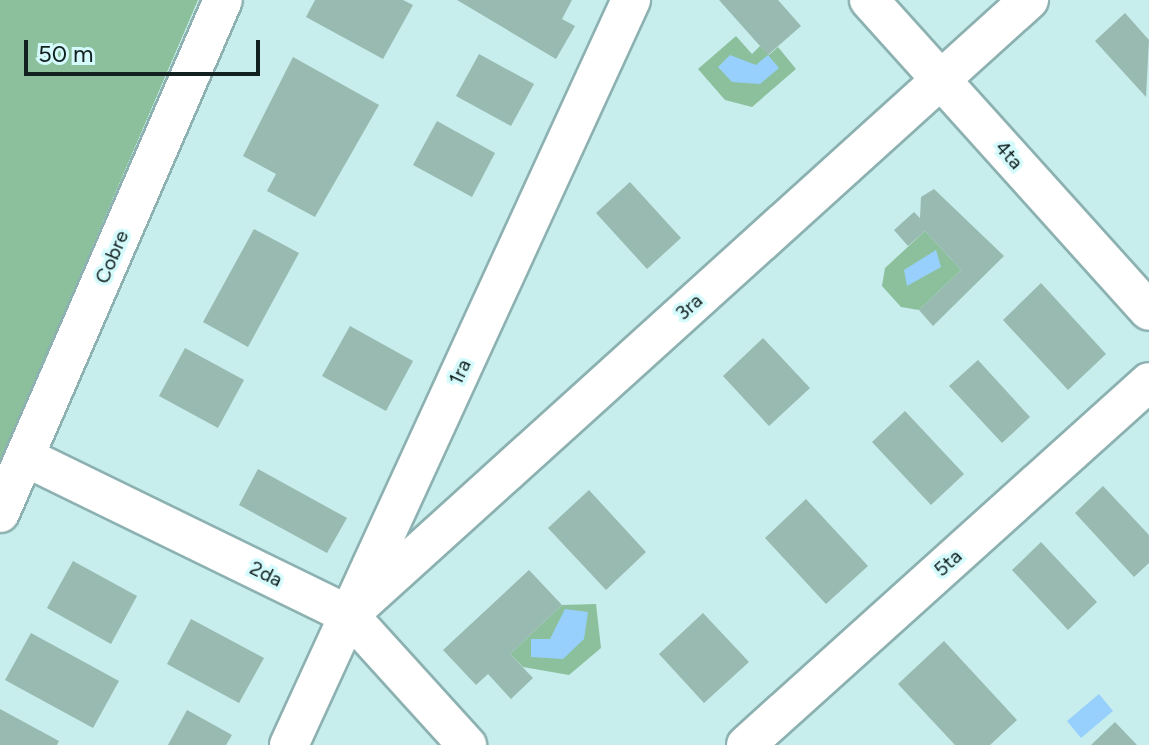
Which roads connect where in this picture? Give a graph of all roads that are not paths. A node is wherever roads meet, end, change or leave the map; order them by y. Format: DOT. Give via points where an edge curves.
graph roads {
  1 [pos="223,0"];
  2 [pos="631,0"];
  3 [pos="869,0"];
  4 [pos="1029,0"];
  5 [pos="941,79"];
  6 [pos="1149,311"];
  7 [pos="1149,382"];
  8 [pos="25,457"];
  9 [pos="0,513"];
  10 [pos="349,615"];
  11 [pos="289,745"];
  12 [pos="467,745"];
  13 [pos="746,745"];
  1 -- 8 [label="street, Cobre"];
  2 -- 10 [label="street, 1ra"];
  3 -- 5 [label="street, 4ta"];
  4 -- 5 [label="street, 3ra"];
  5 -- 6 [label="street, 4ta"];
  5 -- 10 [label="street, 3ra"];
  7 -- 13 [label="street, 5ta"];
  8 -- 9 [label="street, Cobre"];
  8 -- 10 [label="street, 2da"];
  10 -- 11 [label="street, 1ra"];
  10 -- 12 [label="street, 2da"];
}
